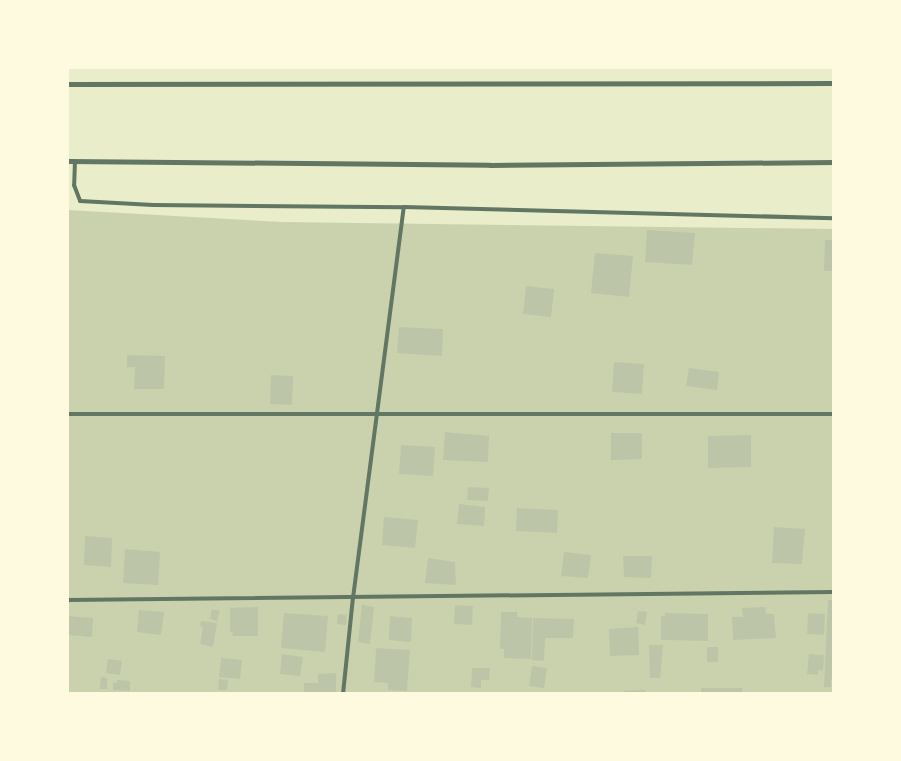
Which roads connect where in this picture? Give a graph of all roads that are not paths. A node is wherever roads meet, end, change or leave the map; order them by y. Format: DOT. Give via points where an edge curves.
graph roads {
  1 [pos="834,83"];
  2 [pos="68,84"];
  3 [pos="68,161"];
  4 [pos="74,161"];
  5 [pos="834,162"];
  6 [pos="404,207"];
  7 [pos="834,218"];
  8 [pos="68,414"];
  9 [pos="378,414"];
  10 [pos="834,414"];
  11 [pos="834,592"];
  12 [pos="353,598"];
  13 [pos="68,600"];
  14 [pos="343,694"];
  1 -- 2 [label="street"];
  3 -- 4 [label="street"];
  4 -- 5 [label="street" via="490,166"];
  4 -- 6 [label="lane" via="74,185 80,201 153,205"];
  6 -- 7 [label="lane"];
  6 -- 9 [label="lane"];
  8 -- 9 [label="lane"];
  9 -- 10 [label="lane"];
  9 -- 12 [label="lane"];
  11 -- 12 [label="lane"];
  12 -- 13 [label="lane"];
  12 -- 14 [label="lane"];
}
